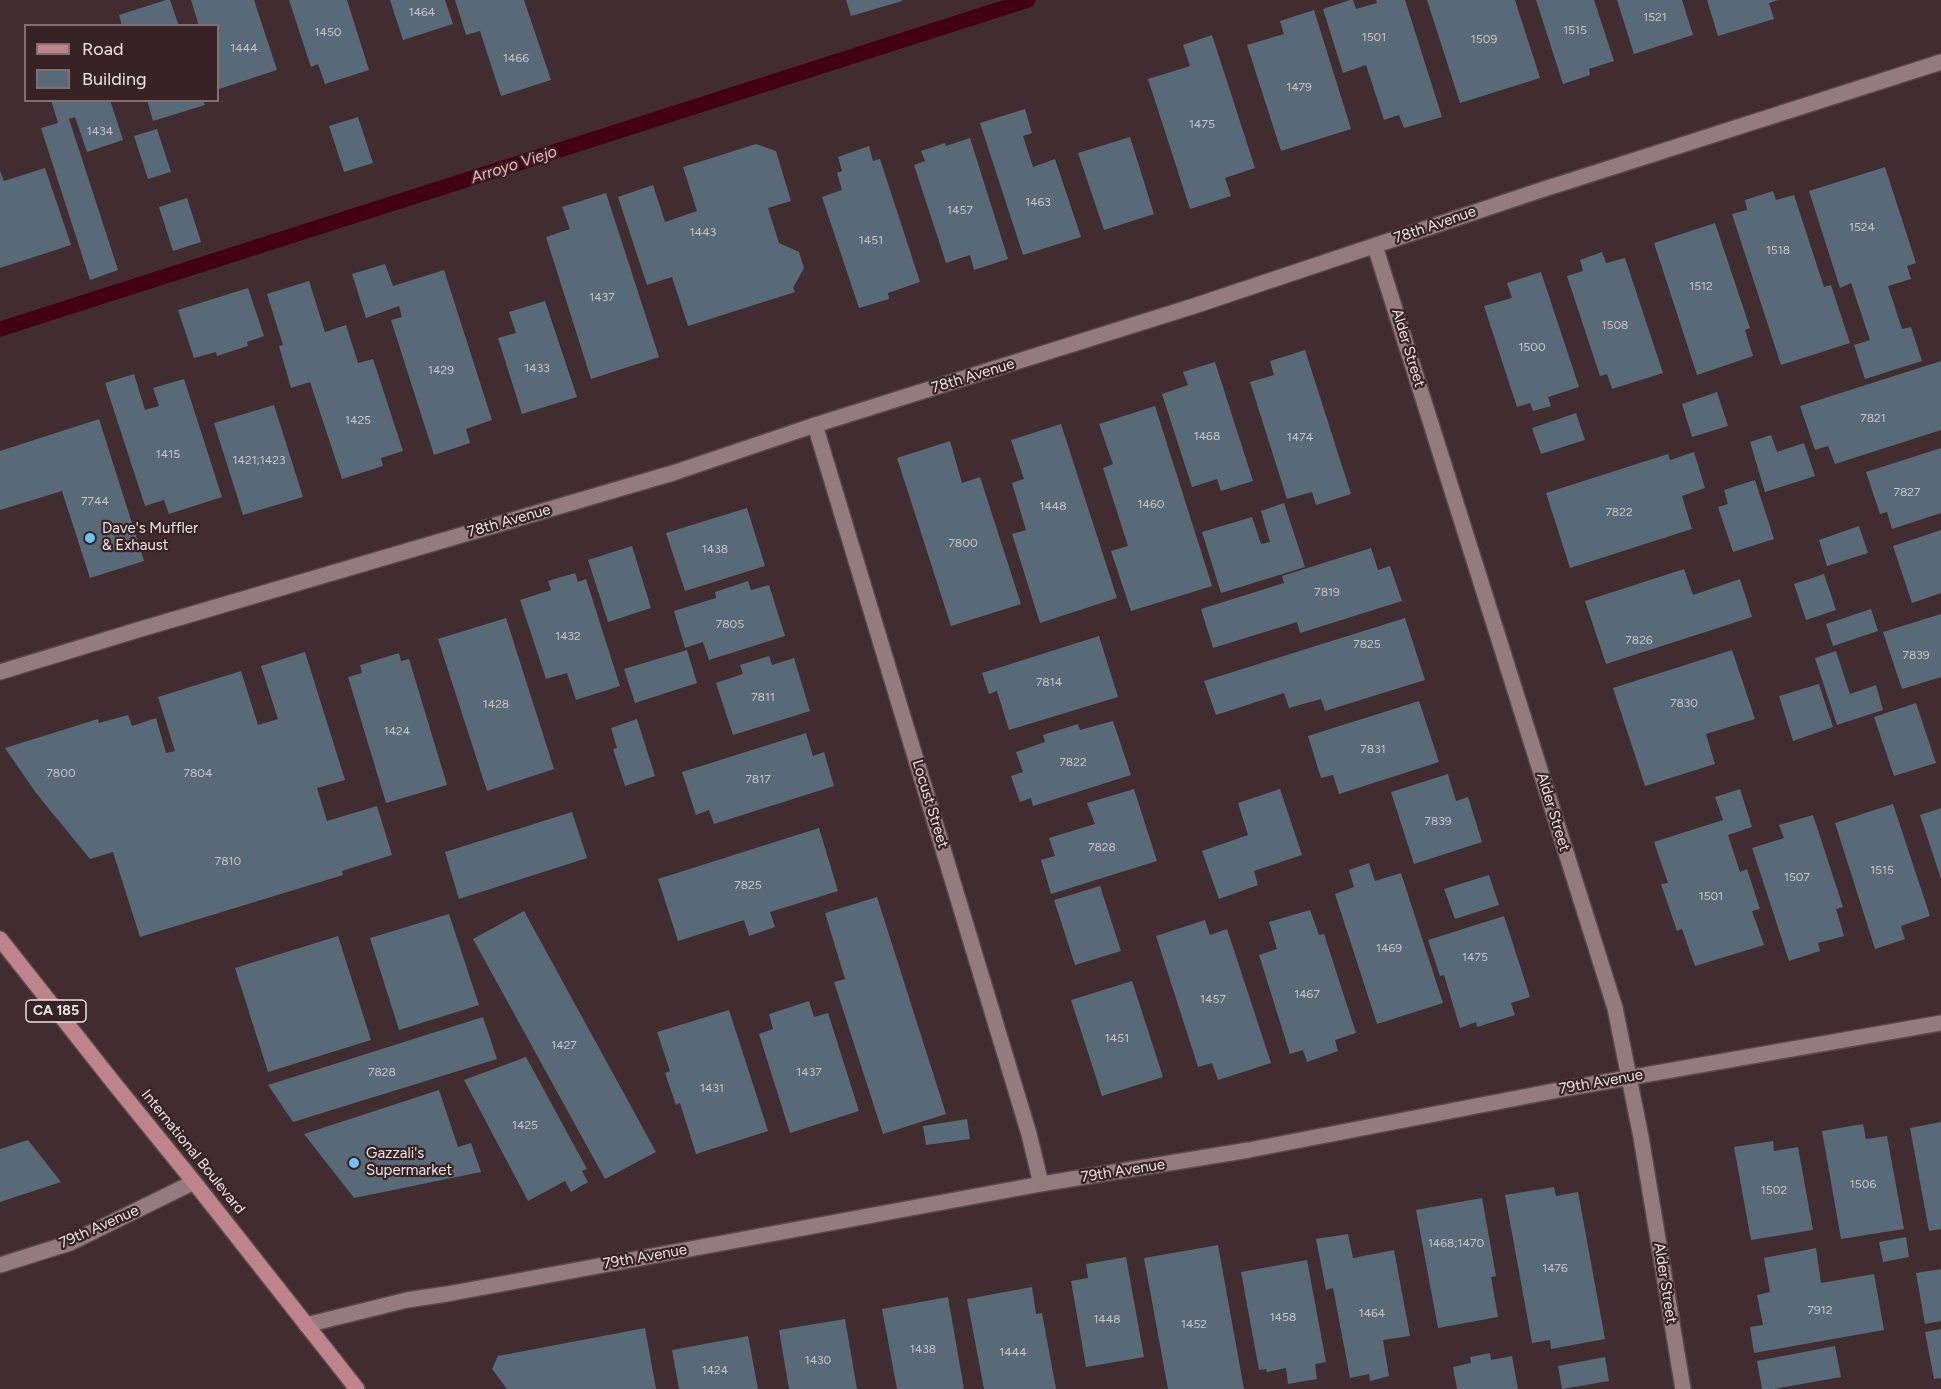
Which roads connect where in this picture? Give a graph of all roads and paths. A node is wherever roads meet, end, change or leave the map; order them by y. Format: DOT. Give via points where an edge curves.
graph roads {
  1 [pos="1940,64"];
  2 [pos="1375,246"];
  3 [pos="815,425"];
  4 [pos="0,672"];
  5 [pos="0,939"];
  6 [pos="1941,1023"];
  7 [pos="1629,1077"];
  8 [pos="195,1182"];
  9 [pos="1041,1184"];
  10 [pos="0,1265"];
  11 [pos="306,1325"];
  12 [pos="357,1389"];
  13 [pos="1683,1389"];
  1 -- 2 [label="street, 78th Avenue"];
  2 -- 3 [label="street, 78th Avenue"];
  2 -- 7 [label="street, Alder Street" via="1611,997"];
  3 -- 4 [label="street, 78th Avenue" via="673,473"];
  3 -- 9 [label="street, Locust Street"];
  5 -- 8 [label="main road, International Boulevard / CA 185"];
  6 -- 7 [label="street, 79th Avenue"];
  7 -- 9 [label="street, 79th Avenue" via="1249,1150"];
  7 -- 13 [label="street, Alder Street"];
  8 -- 10 [label="street, 79th Avenue" via="70,1243"];
  8 -- 11 [label="main road, International Boulevard / CA 185"];
  9 -- 11 [label="street, 79th Avenue" via="407,1300"];
  11 -- 12 [label="main road, International Boulevard / CA 185"];
}
